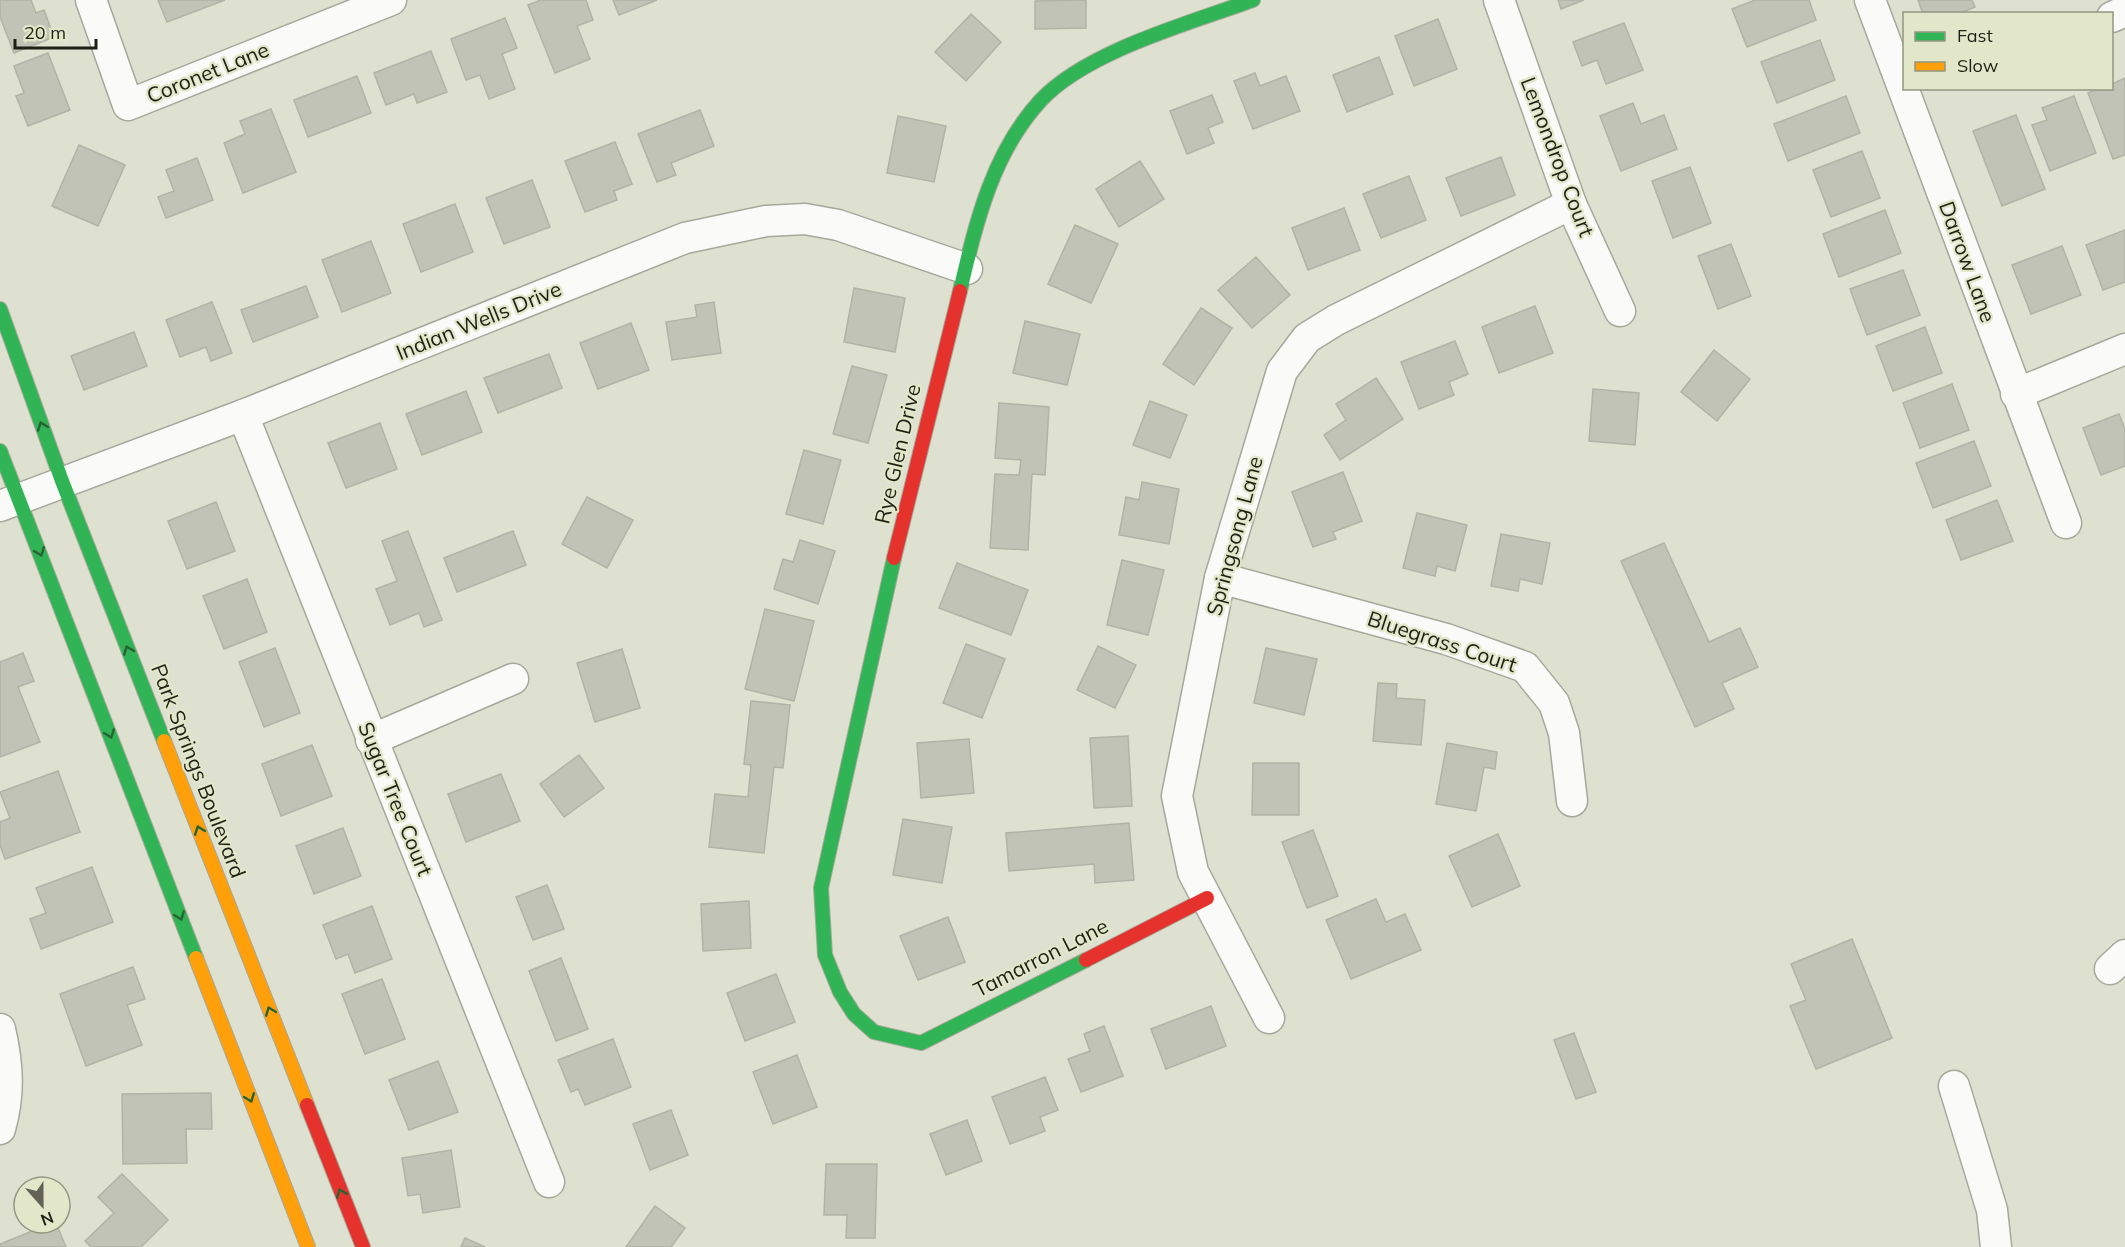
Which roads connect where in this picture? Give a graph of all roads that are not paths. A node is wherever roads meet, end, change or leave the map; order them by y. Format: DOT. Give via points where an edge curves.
graph roads {
  1 [pos="92,0"];
  2 [pos="391,0"];
  3 [pos="1253,0"];
  4 [pos="1499,0"];
  5 [pos="1870,0"];
  6 [pos="1903,66"];
  7 [pos="1916,92"];
  8 [pos="1571,204"];
  9 [pos="967,269"];
  10 [pos="0,309"];
  11 [pos="1620,311"];
  12 [pos="2125,349"];
  13 [pos="2016,394"];
  14 [pos="243,415"];
  15 [pos="0,451"];
  16 [pos="62,481"];
  17 [pos="9,502"];
  18 [pos="2066,523"];
  19 [pos="1220,578"];
  20 [pos="513,679"];
  21 [pos="371,740"];
  22 [pos="1572,801"];
  23 [pos="1207,898"];
  24 [pos="1269,1018"];
  25 [pos="0,1029"];
  26 [pos="892,1038"];
  27 [pos="1954,1086"];
  28 [pos="0,1129"];
  29 [pos="549,1182"];
  30 [pos="308,1247"];
  31 [pos="363,1247"];
  32 [pos="1996,1247"];
  1 -- 2 [label="street, Coronet Lane" via="128,105"];
  3 -- 9 [label="main road, Rye Glen Drive" via="1132,46 1076,74 1044,98 1013,133 979,213"];
  4 -- 8 [label="street, Lemondrop Court"];
  5 -- 6 [label="street, Darrow Lane"];
  7 -- 13 [label="street, Darrow Lane"];
  8 -- 11 [label="street, Lemondrop Court"];
  8 -- 19 [label="street, Springsong Lane" via="1335,320 1307,338 1282,371"];
  9 -- 14 [label="street, Indian Wells Drive" via="838,225 805,219 766,221 685,238"];
  9 -- 26 [label="main road, Rye Glen Drive" via="925,423 821,888 825,955 840,993 854,1014 874,1032"];
  16 -- 10 [label="main road, Park Springs Boulevard, one-way"];
  12 -- 13 [label="street"];
  13 -- 18 [label="street, Darrow Lane"];
  14 -- 16 [label="street, Indian Wells Drive"];
  14 -- 21 [label="street, Sugar Tree Court"];
  15 -- 17 [label="main road"];
  16 -- 17 [label="street, Indian Wells Drive"];
  31 -- 16 [label="main road, Park Springs Boulevard, one-way"];
  17 -- 30 [label="main road, one-way"];
  19 -- 22 [label="street, Bluegrass Court" via="1446,639 1525,667 1554,703 1564,733"];
  19 -- 23 [label="street, Springsong Lane" via="1176,796 1193,872"];
  20 -- 21 [label="street"];
  21 -- 29 [label="street, Sugar Tree Court"];
  23 -- 24 [label="street, Springsong Lane"];
  23 -- 26 [label="main road, Tamarron Lane" via="921,1043"];
  25 -- 28 [label="street" via="8,1063 6,1106"];
  27 -- 32 [label="street" via="1992,1210"];
}
